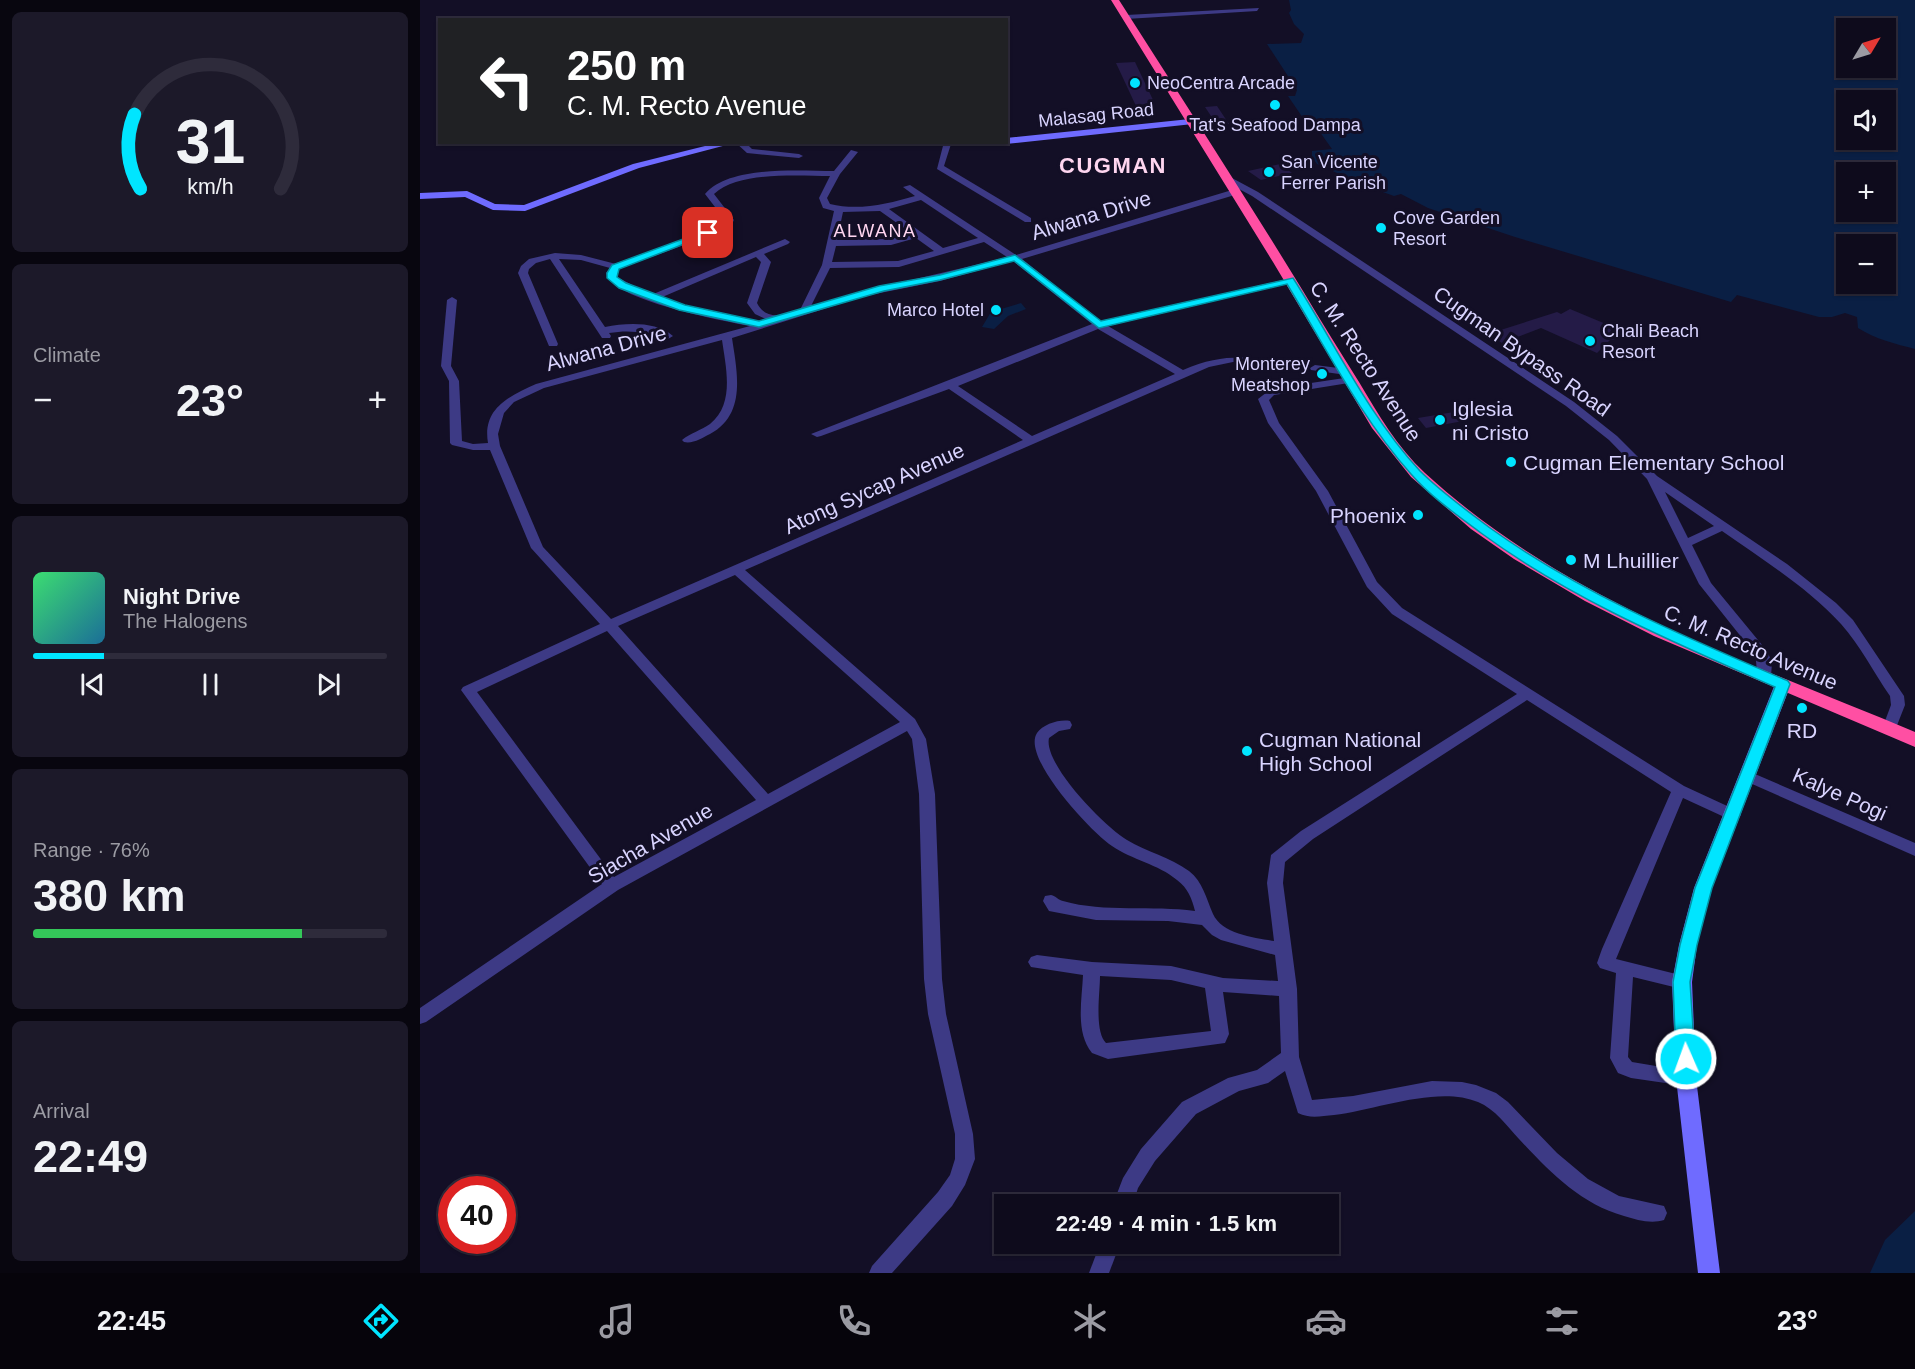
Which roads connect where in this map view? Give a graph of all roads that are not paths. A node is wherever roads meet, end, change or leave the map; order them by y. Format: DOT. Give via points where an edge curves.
graph roads {
  1 [pos="1115,0"];
  2 [pos="1257,9"];
  3 [pos="1126,17"];
  4 [pos="1190,122"];
  5 [pos="1008,141"];
  6 [pos="726,144"];
  7 [pos="741,144"];
  8 [pos="947,144"];
  9 [pos="854,152"];
  10 [pos="799,156"];
  11 [pos="836,173"];
  12 [pos="1231,186"];
  13 [pos="907,187"];
  14 [pos="420,196"];
  15 [pos="922,196"];
  16 [pos="882,208"];
  17 [pos="839,209"];
  18 [pos="1028,220"];
  19 [pos="919,234"];
  20 [pos="987,238"];
  21 [pos="784,242"];
  22 [pos="831,243"];
  23 [pos="942,252"];
  24 [pos="758,253"];
  25 [pos="553,257"];
  26 [pos="1015,258"];
  27 [pos="827,265"];
  28 [pos="616,267"];
  29 [pos="1289,280"];
  30 [pos="653,297"];
  31 [pos="452,300"];
  32 [pos="804,311"];
  33 [pos="776,319"];
  34 [pos="759,324"];
  35 [pos="1099,324"];
  36 [pos="668,336"];
  37 [pos="727,336"];
  38 [pos="553,344"];
  39 [pos="1181,373"];
  40 [pos="1349,376"];
  41 [pos="950,385"];
  42 [pos="817,434"];
  43 [pos="688,440"];
  44 [pos="1031,440"];
  45 [pos="494,446"];
  46 [pos="1652,478"];
  47 [pos="1723,526"];
  48 [pos="1684,544"];
  49 [pos="738,571"];
  50 [pos="609,625"];
  51 [pos="1764,676"];
  52 [pos="1783,684"];
  53 [pos="1528,693"];
  54 [pos="910,723"];
  55 [pos="1065,724"];
  56 [pos="1889,729"];
  57 [pos="1915,740"];
  58 [pos="1748,776"];
  59 [pos="1679,790"];
  60 [pos="767,802"];
  61 [pos="1733,814"];
  62 [pos="1915,850"];
  63 [pos="612,886"];
  64 [pos="1051,901"];
  65 [pos="1206,919"];
  66 [pos="1282,950"];
  67 [pos="1037,962"];
  68 [pos="1625,968"];
  69 [pos="1092,969"];
  70 [pos="1682,982"];
  71 [pos="1213,984"];
  72 [pos="1288,989"];
  73 [pos="420,1017"];
  74 [pos="1290,1058"];
  75 [pos="1686,1078"];
  76 [pos="1126,1194"];
  77 [pos="1657,1213"];
  78 [pos="1106,1254"];
  79 [pos="879,1273"];
  80 [pos="1099,1273"];
  81 [pos="1709,1273"];
  1 -- 3 [label="highway, C. M. Recto Avenue"];
  2 -- 3 [label="street"];
  3 -- 4 [label="highway, C. M. Recto Avenue"];
  4 -- 5 [label="street, Malasag Road"];
  4 -- 12 [label="highway, C. M. Recto Avenue"];
  6 -- 14 [label="street" via="636,166 525,208 493,207 467,194"];
  7 -- 10 [label="street" via="750,151"];
  8 -- 18 [label="street" via="940,167"];
  9 -- 11 [label="street"];
  11 -- 17 [label="street" via="823,198 826,206"];
  11 -- 28 [label="street" via="764,176 722,184 710,194 730,220 727,226"];
  12 -- 26 [label="street, Alwana Drive"];
  12 -- 29 [label="highway, C. M. Recto Avenue"];
  12 -- 46 [label="street, Cugman Bypass Road" via="1256,194 1570,404 1613,438"];
  13 -- 15 [label="street"];
  15 -- 16 [label="street"];
  15 -- 20 [label="street"];
  16 -- 17 [label="street"];
  16 -- 19 [label="street"];
  17 -- 22 [label="street"];
  19 -- 22 [label="street" via="891,242"];
  19 -- 23 [label="street"];
  20 -- 23 [label="street"];
  20 -- 26 [label="street"];
  21 -- 24 [label="street"];
  22 -- 27 [label="street"];
  23 -- 27 [label="street" via="899,264"];
  24 -- 30 [label="street"];
  24 -- 33 [label="street" via="766,262 753,308"];
  25 -- 28 [label="street" via="592,259"];
  25 -- 36 [label="street" via="605,333 634,326"];
  25 -- 38 [label="street" via="527,264 523,273"];
  26 -- 32 [label="street, Alwana Drive" via="940,278 882,288"];
  26 -- 35 [label="street"];
  27 -- 32 [label="street"];
  28 -- 30 [label="street" via="612,278"];
  29 -- 35 [label="street"];
  29 -- 40 [label="highway, C. M. Recto Avenue"];
  30 -- 34 [label="street" via="700,313"];
  31 -- 45 [label="street" via="446,366 454,381 456,443"];
  32 -- 33 [label="street, Alwana Drive"];
  33 -- 34 [label="street, Alwana Drive"];
  34 -- 37 [label="street, Alwana Drive"];
  35 -- 39 [label="street"];
  35 -- 41 [label="street"];
  37 -- 43 [label="street" via="732,396 728,410 714,427"];
  37 -- 45 [label="street, Alwana Drive" via="520,394 499,412 492,434"];
  39 -- 40 [label="street, Atong Sycap Avenue" via="1223,360 1310,368"];
  39 -- 44 [label="street, Atong Sycap Avenue"];
  40 -- 51 [label="highway, C. M. Recto Avenue" via="1379,428 1403,459 1477,526 1591,597 1660,632"];
  40 -- 53 [label="street" via="1271,392 1263,399 1274,423 1322,491 1372,584 1386,600 1397,611"];
  41 -- 42 [label="street"];
  41 -- 44 [label="street"];
  44 -- 49 [label="street, Atong Sycap Avenue"];
  45 -- 50 [label="street, Alwana Drive" via="537,548"];
  46 -- 47 [label="street"];
  46 -- 48 [label="street, Cugman Bypass Road"];
  47 -- 48 [label="street"];
  47 -- 56 [label="street" via="1782,567 1848,623 1897,696 1898,705"];
  48 -- 51 [label="street, Cugman Bypass Road" via="1705,584 1760,651"];
  49 -- 50 [label="street, Atong Sycap Avenue"];
  49 -- 54 [label="street"];
  50 -- 60 [label="street, Alwana Drive"];
  50 -- 63 [label="street, Atong Sycap Avenue" via="468,690"];
  51 -- 52 [label="highway, C. M. Recto Avenue"];
  52 -- 56 [label="highway, C. M. Recto Avenue"];
  52 -- 58 [label="street"];
  53 -- 59 [label="street"];
  53 -- 66 [label="street" via="1307,835 1277,859 1275,884"];
  54 -- 60 [label="street, Siacha Avenue"];
  54 -- 79 [label="street" via="919,739 927,794 937,1014 964,1134 965,1159 945,1199"];
  55 -- 65 [label="street" via="1047,731 1040,744 1062,784 1119,843 1188,879 1198,893"];
  56 -- 57 [label="highway, C. M. Recto Avenue"];
  58 -- 61 [label="street"];
  58 -- 62 [label="street, Kalye Pogi"];
  59 -- 61 [label="street"];
  59 -- 68 [label="street" via="1610,949 1606,963"];
  60 -- 63 [label="street, Siacha Avenue"];
  61 -- 70 [label="street" via="1703,888"];
  63 -- 73 [label="street, Siacha Avenue"];
  64 -- 65 [label="street" via="1055,906 1078,911"];
  65 -- 66 [label="street" via="1244,942"];
  66 -- 72 [label="street"];
  67 -- 69 [label="street"];
  68 -- 70 [label="street"];
  68 -- 75 [label="street" via="1620,1063 1631,1070"];
  69 -- 71 [label="street" via="1171,973"];
  69 -- 71 [label="street" via="1091,1028 1096,1046 1108,1051 1219,1038"];
  70 -- 75 [label="street"];
  71 -- 72 [label="street"];
  72 -- 74 [label="street"];
  74 -- 76 [label="street" via="1262,1077 1235,1084 1189,1108 1148,1155"];
  74 -- 77 [label="street" via="1305,1107 1309,1109 1435,1090 1485,1096 1555,1165 1589,1191 1635,1212"];
  75 -- 81 [label="street"];
  78 -- 80 [label="street"];
}
